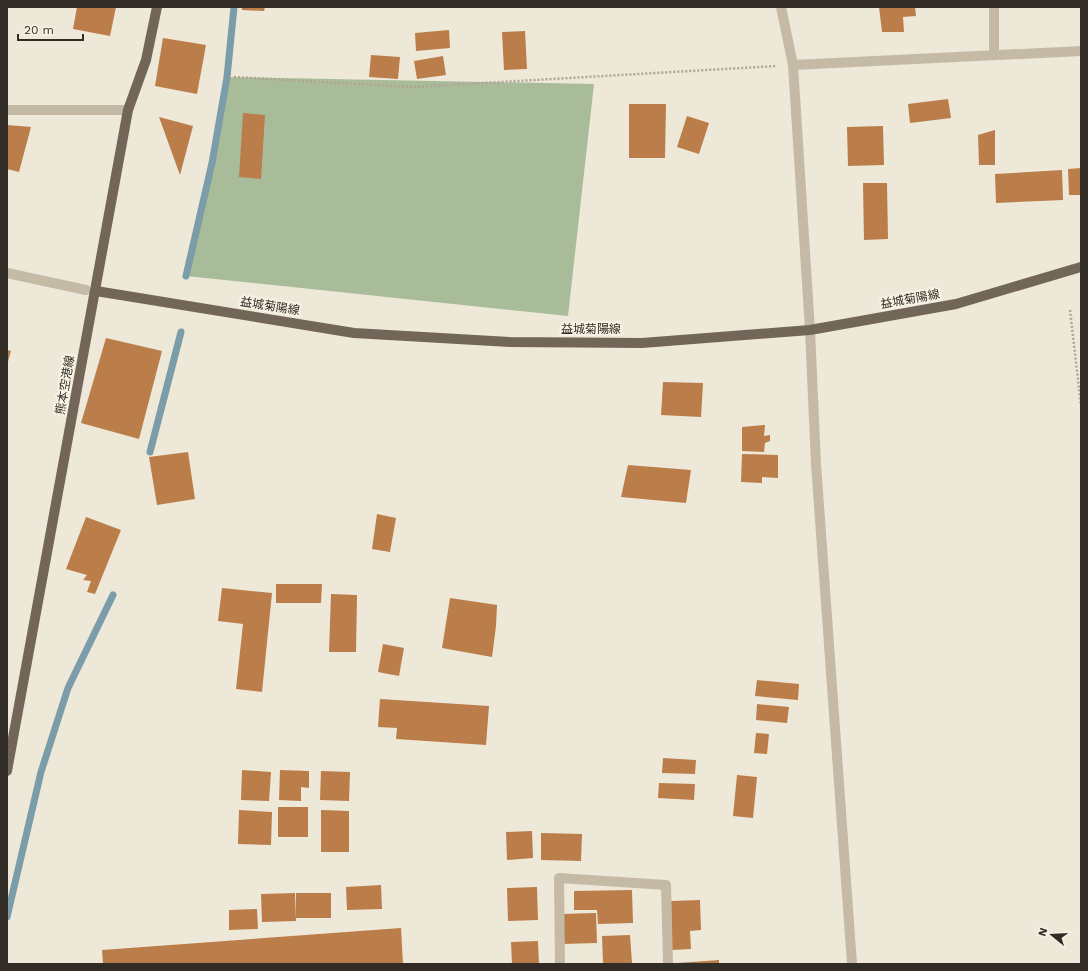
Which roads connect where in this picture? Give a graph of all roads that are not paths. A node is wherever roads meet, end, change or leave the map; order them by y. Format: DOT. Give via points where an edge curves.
graph roads {
  1 [pos="157,7"];
  2 [pos="781,7"];
  3 [pos="994,7"];
  4 [pos="1081,51"];
  5 [pos="994,55"];
  6 [pos="793,65"];
  7 [pos="7,110"];
  8 [pos="128,110"];
  9 [pos="1081,267"];
  10 [pos="7,273"];
  11 [pos="91,290"];
  12 [pos="810,330"];
  13 [pos="7,771"];
  14 [pos="560,964"];
  15 [pos="668,964"];
  16 [pos="852,964"];
  1 -- 8 [label="main road, 熊本空港線" via="146,60"];
  2 -- 6 [label="street"];
  3 -- 5 [label="street"];
  4 -- 5 [label="street"];
  5 -- 6 [label="street"];
  6 -- 12 [label="street"];
  7 -- 8 [label="street"];
  8 -- 11 [label="main road, 熊本空港線"];
  9 -- 12 [label="main road, 益城菊陽線" via="956,304"];
  10 -- 11 [label="street"];
  11 -- 12 [label="main road, 益城菊陽線" via="354,333 503,342 642,343"];
  11 -- 13 [label="main road, 熊本空港線"];
  12 -- 16 [label="street" via="816,464"];
  14 -- 15 [label="street" via="559,878 666,885"];
}
